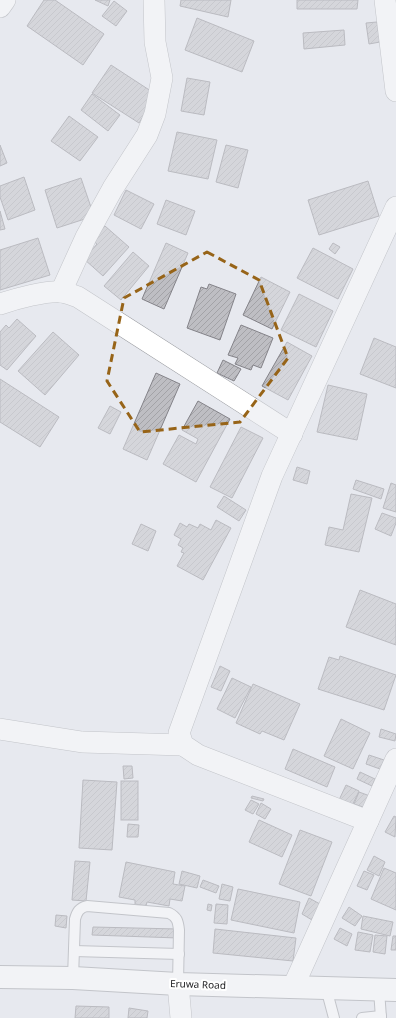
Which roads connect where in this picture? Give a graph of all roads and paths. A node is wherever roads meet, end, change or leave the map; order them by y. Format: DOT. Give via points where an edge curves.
graph roads {
  1 [pos="5,0"];
  2 [pos="154,0"];
  3 [pos="385,0"];
  4 [pos="0,7"];
  5 [pos="396,91"];
  6 [pos="396,207"];
  7 [pos="61,292"];
  8 [pos="0,304"];
  9 [pos="292,434"];
  10 [pos="0,729"];
  11 [pos="183,745"];
  12 [pos="396,760"];
  13 [pos="368,821"];
  14 [pos="74,951"];
  15 [pos="178,954"];
  16 [pos="0,977"];
  17 [pos="73,978"];
  18 [pos="178,984"];
  19 [pos="293,987"];
  20 [pos="326,988"];
  21 [pos="387,990"];
  22 [pos="381,1017"];
  23 [pos="181,1018"];
  24 [pos="334,1018"];
  25 [pos="362,1018"];
  1 -- 4 [label="street"];
  2 -- 7 [label="street" via="155,42 162,78 155,114 147,135 86,237"];
  3 -- 5 [label="street"];
  6 -- 9 [label="street"];
  7 -- 8 [label="street" via="17,298"];
  7 -- 9 [label="street" via="78,297"];
  9 -- 11 [label="street" via="272,476 188,706 179,733"];
  10 -- 11 [label="street" via="82,742"];
  11 -- 13 [label="street" via="198,755"];
  12 -- 13 [label="street"];
  13 -- 19 [label="street"];
  14 -- 15 [label="lane"];
  14 -- 15 [label="lane" via="75,920 78,911 87,906 169,912 178,922"];
  14 -- 17 [label="lane"];
  15 -- 18 [label="lane"];
  16 -- 17 [label="main road, Eruwa Road"];
  17 -- 18 [label="main road, Eruwa Road"];
  18 -- 19 [label="main road, Eruwa Road"];
  18 -- 23 [label="street"];
  19 -- 20 [label="main road, Eruwa Road"];
  20 -- 21 [label="main road, Eruwa Road"];
  20 -- 24 [label="lane"];
  21 -- 22 [label="lane"];
  22 -- 25 [label="lane"];
}
